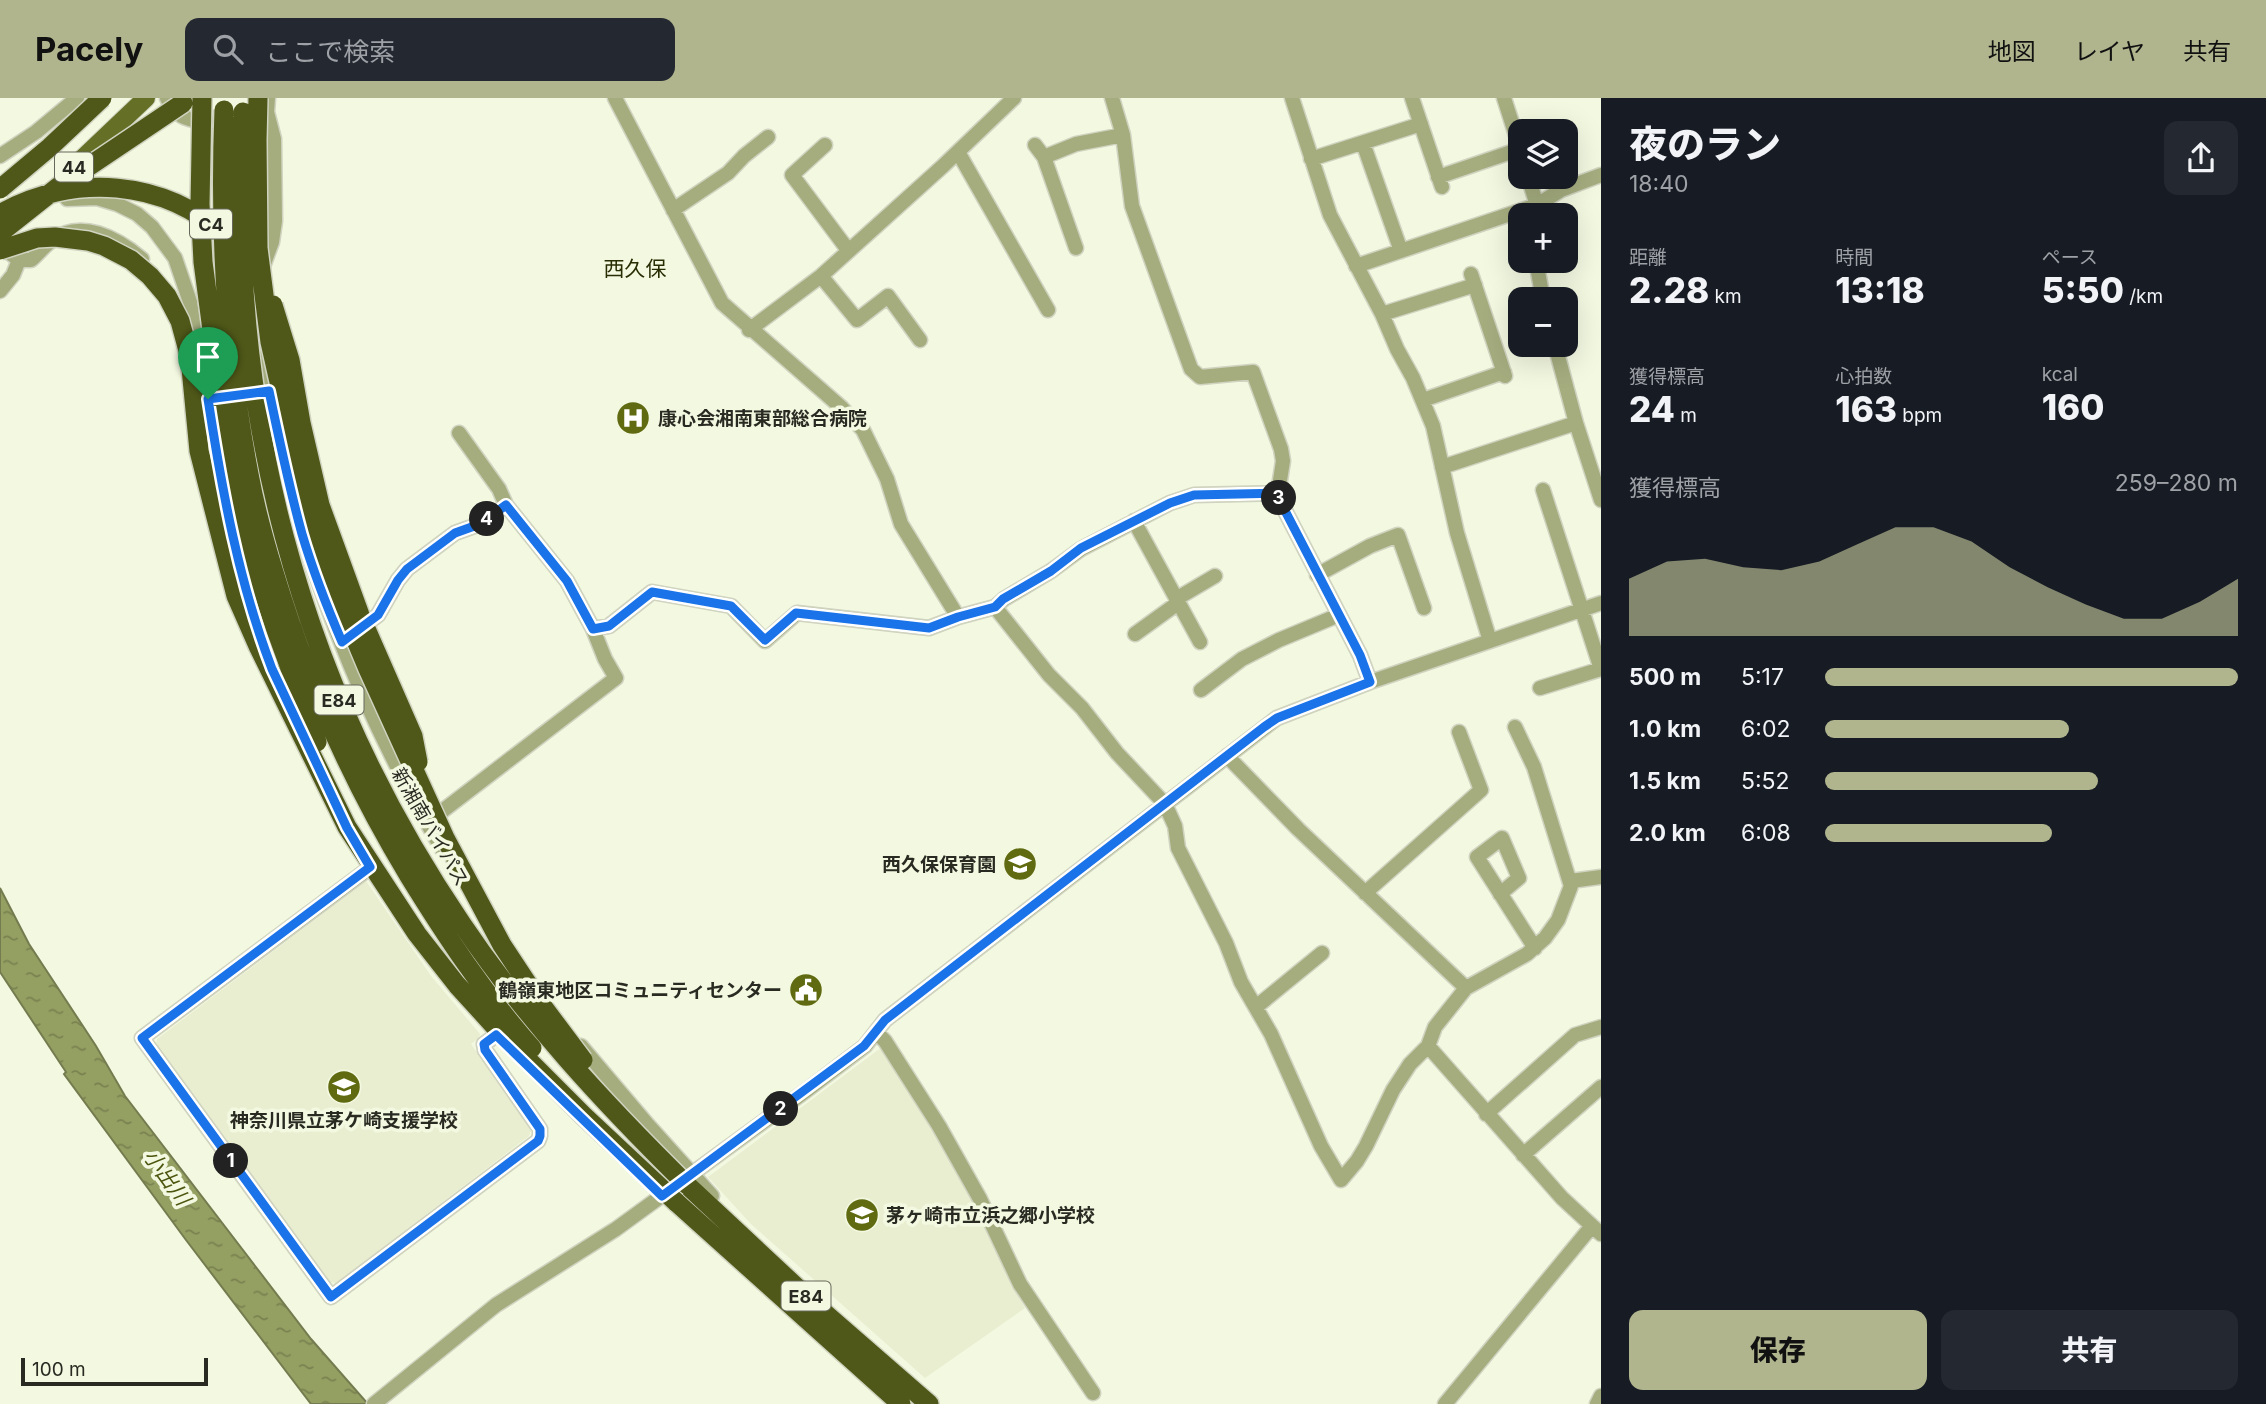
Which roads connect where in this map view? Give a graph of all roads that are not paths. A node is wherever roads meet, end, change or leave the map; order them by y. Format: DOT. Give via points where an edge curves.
graph roads {
  1 [pos="76,98"];
  2 [pos="84,98"];
  3 [pos="102,98"];
  4 [pos="109,98"];
  5 [pos="146,98"];
  6 [pos="167,98"];
  7 [pos="188,98"];
  8 [pos="202,98"];
  9 [pos="258,98"];
  10 [pos="268,98"];
  11 [pos="615,98"];
  12 [pos="1014,98"];
  13 [pos="1112,98"];
  14 [pos="1292,98"];
  15 [pos="1412,98"];
  16 [pos="1504,98"];
  17 [pos="234,105"];
  18 [pos="1510,119"];
  19 [pos="1420,124"];
  20 [pos="73,134"];
  21 [pos="1122,135"];
  22 [pos="768,137"];
  23 [pos="1363,143"];
  24 [pos="825,145"];
  25 [pos="958,152"];
  26 [pos="1508,155"];
  27 [pos="0,156"];
  28 [pos="1311,159"];
  29 [pos="1601,175"];
  30 [pos="0,189"];
  31 [pos="0,198"];
  32 [pos="1545,203"];
  33 [pos="673,210"];
  34 [pos="0,214"];
  35 [pos="22,214"];
  36 [pos="1508,219"];
  37 [pos="0,234"];
  38 [pos="1076,248"];
  39 [pos="848,250"];
  40 [pos="1401,251"];
  41 [pos="10,255"];
  42 [pos="1356,266"];
  43 [pos="821,276"];
  44 [pos="254,281"];
  45 [pos="0,291"];
  46 [pos="1048,310"];
  47 [pos="1382,314"];
  48 [pos="196,328"];
  49 [pos="749,330"];
  50 [pos="920,340"];
  51 [pos="1558,357"];
  52 [pos="269,391"];
  53 [pos="208,399"];
  54 [pos="1423,400"];
  55 [pos="1576,423"];
  56 [pos="459,433"];
  57 [pos="1442,467"];
  58 [pos="1543,490"];
  59 [pos="1278,493"];
  60 [pos="1601,500"];
  61 [pos="506,505"];
  62 [pos="1134,521"];
  63 [pos="1317,575"];
  64 [pos="1215,576"];
  65 [pos="1177,601"];
  66 [pos="1601,603"];
  67 [pos="995,607"];
  68 [pos="1424,608"];
  69 [pos="1582,610"];
  70 [pos="1339,615"];
  71 [pos="958,617"];
  72 [pos="593,629"];
  73 [pos="1135,634"];
  74 [pos="1490,641"];
  75 [pos="342,642"];
  76 [pos="1200,642"];
  77 [pos="272,669"];
  78 [pos="1601,669"];
  79 [pos="1370,682"];
  80 [pos="1540,688"];
  81 [pos="1201,690"];
  82 [pos="1515,727"];
  83 [pos="1459,732"];
  84 [pos="1227,756"];
  85 [pos="427,800"];
  86 [pos="1166,804"];
  87 [pos="426,823"];
  88 [pos="368,861"];
  89 [pos="1601,877"];
  90 [pos="1571,881"];
  91 [pos="1365,893"];
  92 [pos="1500,894"];
  93 [pos="1535,948"];
  94 [pos="1322,953"];
  95 [pos="1466,988"];
  96 [pos="1255,1007"];
  97 [pos="1601,1027"];
  98 [pos="877,1033"];
  99 [pos="496,1035"];
  100 [pos="1428,1046"];
  101 [pos="1601,1087"];
  102 [pos="1486,1114"];
  103 [pos="1523,1155"];
  104 [pos="689,1180"];
  105 [pos="669,1199"];
  106 [pos="1596,1230"];
  107 [pos="1093,1393"];
  108 [pos="1601,1396"];
  109 [pos="379,1400"];
  110 [pos="892,1404"];
  111 [pos="901,1404"];
  112 [pos="929,1404"];
  113 [pos="942,1404"];
  114 [pos="1445,1404"];
  115 [pos="1597,1404"];
  1 -- 27 [label="street"];
  2 -- 20 [label="street"];
  3 -- 30 [label="highway, bridge"];
  4 -- 20 [label="main road, 44"];
  5 -- 35 [label="main road, 44"];
  6 -- 44 [label="street" via="181,117 227,131 233,255"];
  7 -- 37 [label="highway, bridge" via="58,187"];
  8 -- 88 [label="highway, bridge" via="203,262 232,481 245,537 295,682"];
  9 -- 85 [label="highway, bridge" via="258,248 270,342 296,464 339,600"];
  10 -- 44 [label="street" via="274,139 275,221 272,242"];
  11 -- 33 [label="street"];
  12 -- 25 [label="street"];
  13 -- 21 [label="street"];
  14 -- 28 [label="street"];
  15 -- 19 [label="street"];
  16 -- 18 [label="street"];
  17 -- 104 [label="highway, 新湘南バイパス / E84, bridge" via="244,292 271,486 334,690 386,798 484,956 632,1130"];
  17 -- 105 [label="highway, 新湘南バイパス / E84, bridge" via="221,185 226,309 248,474 277,581 313,684 358,787 455,949 522,1036"];
  19 -- 23 [label="street"];
  19 -- 26 [label="street" via="1440,182"];
  20 -- 31 [label="main road, 44"];
  21 -- 38 [label="street" via="1039,151"];
  21 -- 59 [label="street" via="1132,206 1191,369 1200,377 1253,372 1281,449"];
  22 -- 33 [label="street" via="728,173"];
  23 -- 28 [label="street"];
  23 -- 40 [label="street"];
  24 -- 39 [label="street" via="792,175"];
  25 -- 39 [label="street"];
  25 -- 46 [label="street"];
  28 -- 42 [label="street" via="1330,215"];
  29 -- 32 [label="street" via="1561,190"];
  33 -- 49 [label="street" via="722,303"];
  34 -- 85 [label="highway, C4, bridge" via="23,202 75,188 135,190 204,219 251,265 281,326 320,505 360,615 413,736"];
  35 -- 37 [label="main road, 44"];
  35 -- 48 [label="street" via="75,197 97,198 137,214 175,258"];
  36 -- 40 [label="street"];
  39 -- 43 [label="street"];
  40 -- 42 [label="street"];
  41 -- 45 [label="street" via="13,275"];
  41 -- 48 [label="street" via="31,260 50,241 80,230 107,235 139,256 172,288"];
  41 -- 88 [label="highway, bridge" via="37,238 88,241 131,260 167,296 190,358 199,451 236,596 347,827"];
  42 -- 47 [label="street"];
  43 -- 49 [label="street"];
  43 -- 50 [label="street" via="857,320 888,296"];
  44 -- 52 [label="street"];
  47 -- 54 [label="street"];
  47 -- 54 [label="street" via="1473,280 1505,374"];
  48 -- 53 [label="street"];
  49 -- 71 [label="street" via="863,430 887,480 901,524"];
  51 -- 55 [label="street"];
  52 -- 53 [label="street"];
  52 -- 75 [label="street" via="303,536"];
  53 -- 77 [label="street" via="235,547"];
  54 -- 57 [label="street"];
  55 -- 57 [label="street"];
  55 -- 60 [label="street"];
  56 -- 61 [label="street"];
  57 -- 74 [label="street"];
  58 -- 69 [label="street"];
  59 -- 62 [label="street" via="1194,495"];
  59 -- 63 [label="street"];
  61 -- 72 [label="street" via="567,581"];
  61 -- 75 [label="street" via="480,524 455,533 407,569 378,615"];
  62 -- 65 [label="street"];
  62 -- 67 [label="street" via="1081,548"];
  63 -- 68 [label="street" via="1398,536"];
  63 -- 70 [label="street"];
  64 -- 65 [label="street"];
  65 -- 73 [label="street"];
  65 -- 76 [label="street"];
  66 -- 69 [label="street"];
  67 -- 71 [label="street"];
  67 -- 86 [label="street" via="1116,753"];
  69 -- 74 [label="street"];
  69 -- 78 [label="street"];
  70 -- 79 [label="street"];
  70 -- 81 [label="street" via="1242,659"];
  71 -- 72 [label="street" via="929,628 796,613 765,640 731,606 652,592 609,626"];
  72 -- 87 [label="street" via="616,678"];
  74 -- 79 [label="street"];
  75 -- 77 [label="street"];
  75 -- 87 [label="street"];
  77 -- 88 [label="street" via="347,828"];
  78 -- 80 [label="street"];
  79 -- 84 [label="street" via="1277,718"];
  82 -- 90 [label="street" via="1534,767"];
  83 -- 91 [label="street" via="1481,790"];
  84 -- 86 [label="street"];
  84 -- 91 [label="street"];
  85 -- 104 [label="highway, bridge" via="463,875 541,1004 583,1060"];
  86 -- 96 [label="street" via="1178,848"];
  86 -- 98 [label="street" via="885,1020"];
  87 -- 104 [label="street" via="464,886 568,1032"];
  88 -- 99 [label="street" via="398,911"];
  88 -- 99 [label="street" via="142,1038 331,1297 538,1141 540,1129 485,1050 484,1044"];
  88 -- 105 [label="highway, E84, bridge" via="457,985"];
  89 -- 90 [label="street"];
  90 -- 93 [label="street" via="1558,920"];
  91 -- 95 [label="street"];
  92 -- 93 [label="street"];
  93 -- 95 [label="street"];
  94 -- 96 [label="street"];
  95 -- 100 [label="street" via="1435,1027"];
  96 -- 100 [label="street" via="1341,1180 1367,1146 1393,1090"];
  97 -- 102 [label="street" via="1575,1035"];
  98 -- 104 [label="street"];
  98 -- 107 [label="street" via="974,1187 1020,1284"];
  99 -- 105 [label="street"];
  100 -- 102 [label="street"];
  101 -- 103 [label="street"];
  102 -- 103 [label="street"];
  103 -- 106 [label="street"];
  104 -- 105 [label="street"];
  104 -- 112 [label="highway, 新湘南バイパス / E84" via="821,1310"];
  104 -- 113 [label="street"];
  105 -- 109 [label="street" via="496,1305"];
  105 -- 110 [label="street"];
  105 -- 111 [label="highway, 新湘南バイパス / E84"];
  106 -- 114 [label="street"];
  108 -- 115 [label="street"];
}
